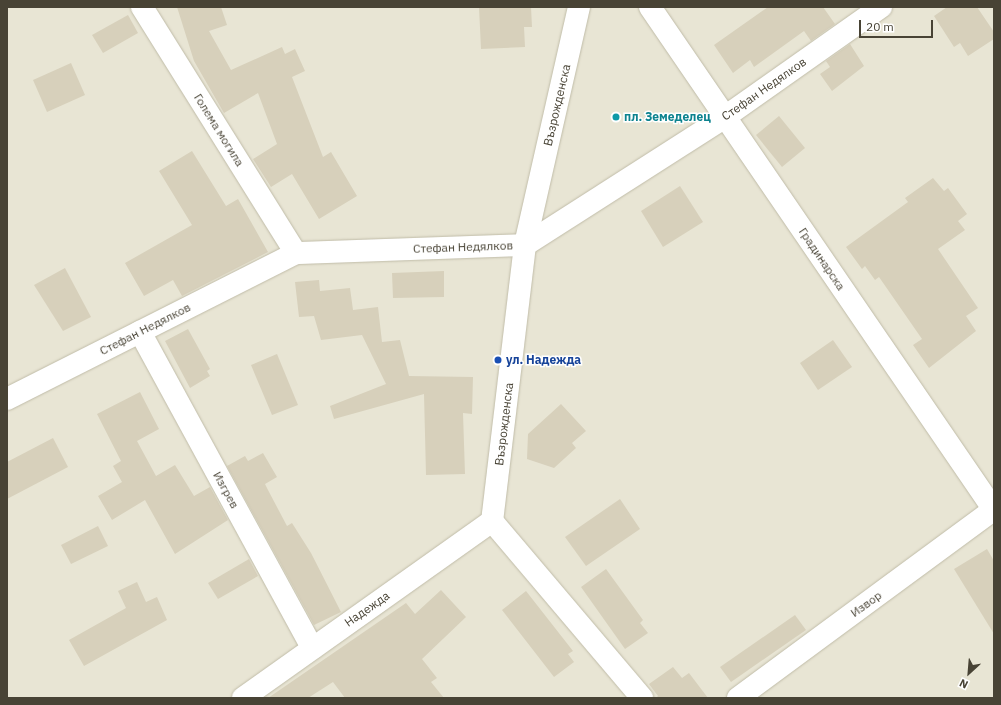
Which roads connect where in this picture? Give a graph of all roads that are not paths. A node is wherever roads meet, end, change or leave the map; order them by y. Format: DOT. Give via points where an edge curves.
graph roads {
  1 [pos="142,7"];
  2 [pos="579,7"];
  3 [pos="650,7"];
  4 [pos="881,7"];
  5 [pos="725,117"];
  6 [pos="525,245"];
  7 [pos="296,253"];
  8 [pos="140,332"];
  9 [pos="7,399"];
  10 [pos="994,510"];
  11 [pos="492,521"];
  12 [pos="312,648"];
  13 [pos="243,698"];
  14 [pos="642,698"];
  15 [pos="738,698"];
  1 -- 7 [label="street, Голема могила"];
  2 -- 6 [label="street, Възрожденска"];
  3 -- 5 [label="street, Градинарска"];
  4 -- 5 [label="street, Стефан Недялков"];
  5 -- 6 [label="street, Стефан Недялков"];
  5 -- 10 [label="street, Градинарска"];
  6 -- 7 [label="street, Стефан Недялков"];
  6 -- 11 [label="street, Възрожденска"];
  7 -- 8 [label="street, Стефан Недялков"];
  8 -- 9 [label="street, Стефан Недялков"];
  8 -- 12 [label="street, Изгрев"];
  10 -- 15 [label="street, Извор"];
  11 -- 12 [label="street, Надежда"];
  11 -- 14 [label="street"];
  12 -- 13 [label="street, Надежда"];
}
